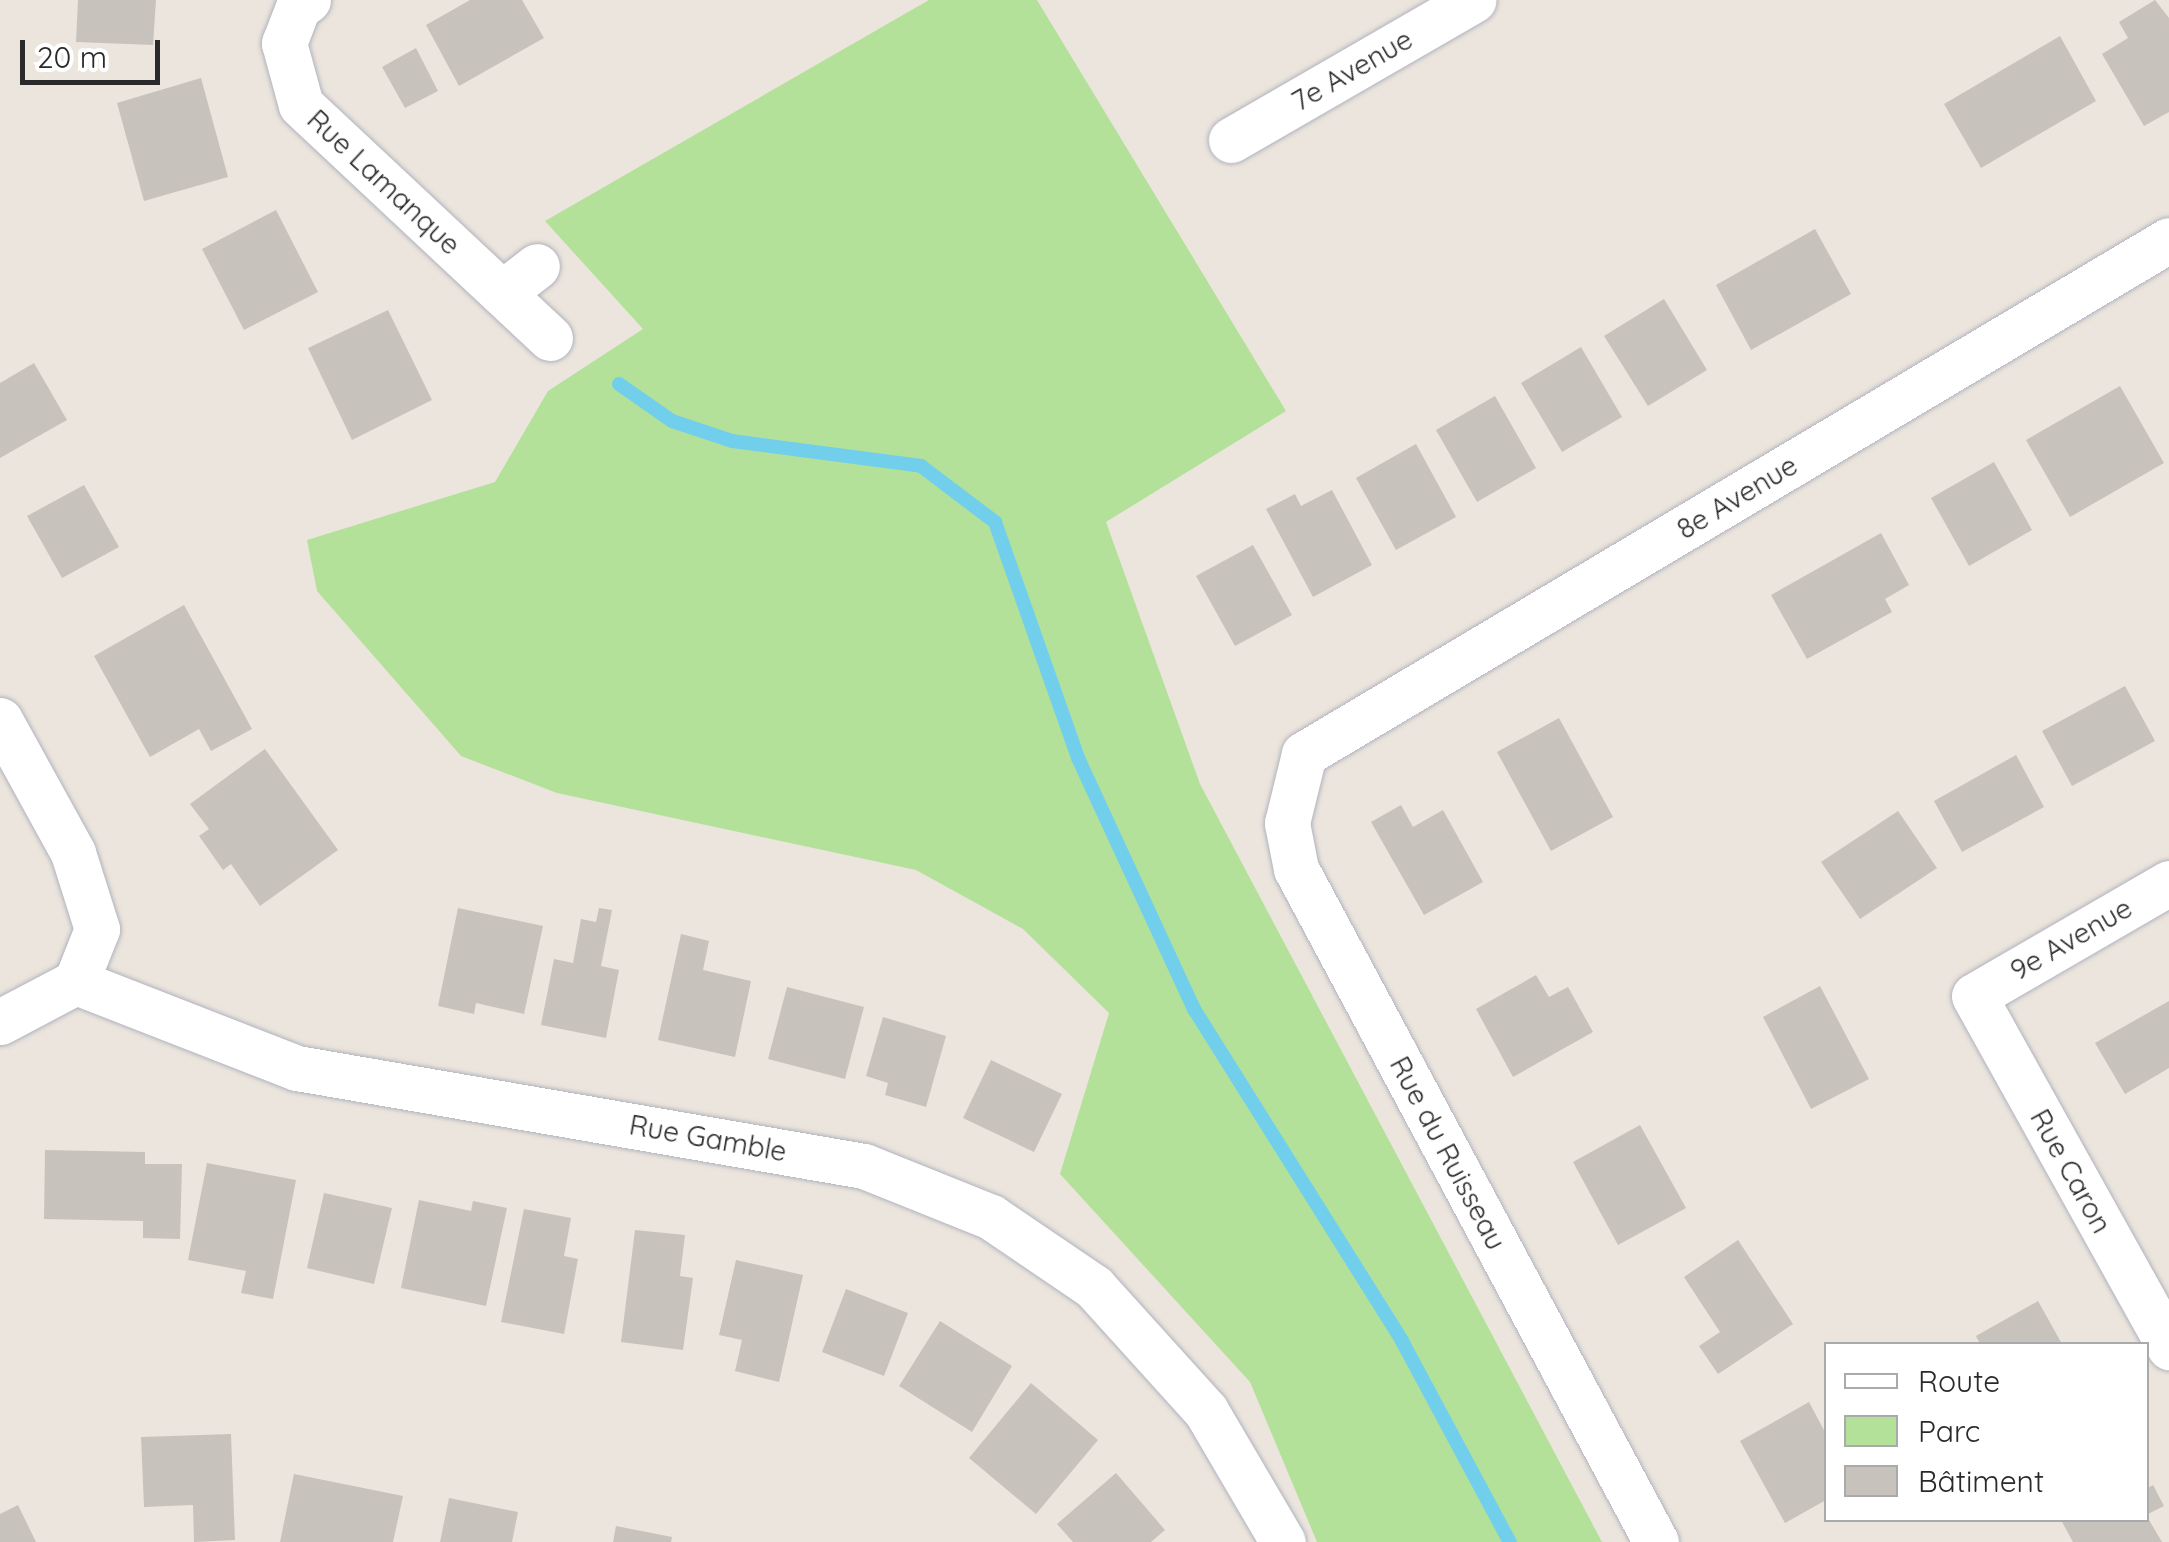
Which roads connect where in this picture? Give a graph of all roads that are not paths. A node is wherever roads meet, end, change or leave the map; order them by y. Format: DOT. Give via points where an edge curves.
graph roads {
  1 [pos="308,0"];
  2 [pos="1473,0"];
  3 [pos="1231,140"];
  4 [pos="2169,240"];
  5 [pos="537,266"];
  6 [pos="502,293"];
  7 [pos="550,338"];
  8 [pos="0,720"];
  9 [pos="1304,754"];
  10 [pos="2169,882"];
  11 [pos="76,982"];
  12 [pos="1974,996"];
  13 [pos="0,1022"];
  14 [pos="2169,1347"];
  15 [pos="1283,1542"];
  16 [pos="1656,1542"];
  1 -- 6 [label="street, Rue Lamanque" via="284,43 301,104"];
  2 -- 3 [label="street, 7e Avenue"];
  4 -- 9 [label="street, 8e Avenue"];
  5 -- 6 [label="street"];
  6 -- 7 [label="street, Rue Lamanque"];
  8 -- 11 [label="street" via="73,853 97,929"];
  9 -- 16 [label="street, Rue du Ruisseau" via="1286,823 1296,868"];
  10 -- 12 [label="street, 9e Avenue"];
  11 -- 13 [label="street"];
  11 -- 15 [label="street, Rue Gamble" via="297,1068 864,1166 991,1217 1094,1287 1194,1397"];
  12 -- 14 [label="street, Rue Caron"];
}
